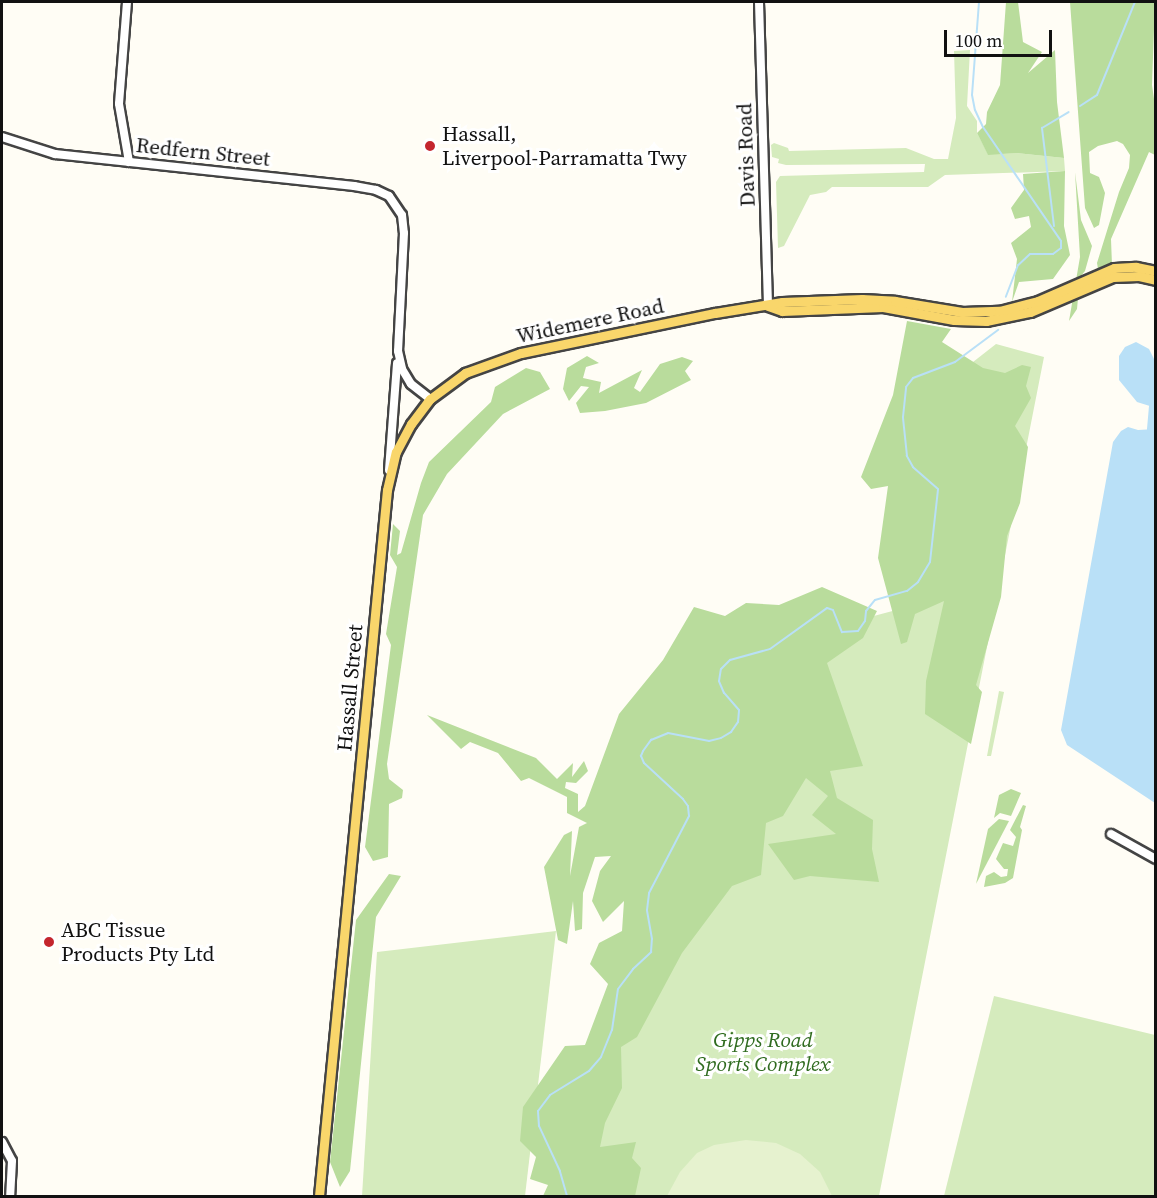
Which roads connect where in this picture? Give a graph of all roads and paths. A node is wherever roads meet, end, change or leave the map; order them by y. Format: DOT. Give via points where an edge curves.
graph roads {
  1 [pos="127,2"];
  2 [pos="759,2"];
  3 [pos="2,136"];
  4 [pos="129,162"];
  5 [pos="1155,272"];
  6 [pos="1155,280"];
  7 [pos="1058,296"];
  8 [pos="768,306"];
  9 [pos="398,351"];
  10 [pos="429,399"];
  11 [pos="387,490"];
  12 [pos="1111,834"];
  13 [pos="1155,860"];
  14 [pos="2,1142"];
  15 [pos="10,1197"];
  16 [pos="319,1197"];
  1 -- 4 [label="street" via="119,104"];
  2 -- 8 [label="street, Davis Road"];
  3 -- 4 [label="street, Redfern Street" via="55,154"];
  4 -- 9 [label="street, Redfern Street" via="354,186 389,196 398,205 404,233"];
  5 -- 7 [label="main road, Widemere Road" via="1120,267 1079,281"];
  6 -- 7 [label="main road, Widemere Road" via="1119,276"];
  7 -- 8 [label="main road, Widemere Road" via="986,321 883,307 782,310"];
  8 -- 10 [label="main road, Widemere Road" via="714,313 521,353 465,373"];
  9 -- 10 [label="street" via="411,384"];
  9 -- 11 [label="street"];
  10 -- 11 [label="main road, Hassall Street" via="396,452"];
  11 -- 16 [label="main road, Hassall Street"];
  12 -- 13 [label="street"];
  14 -- 15 [label="street" via="12,1161"];
}
